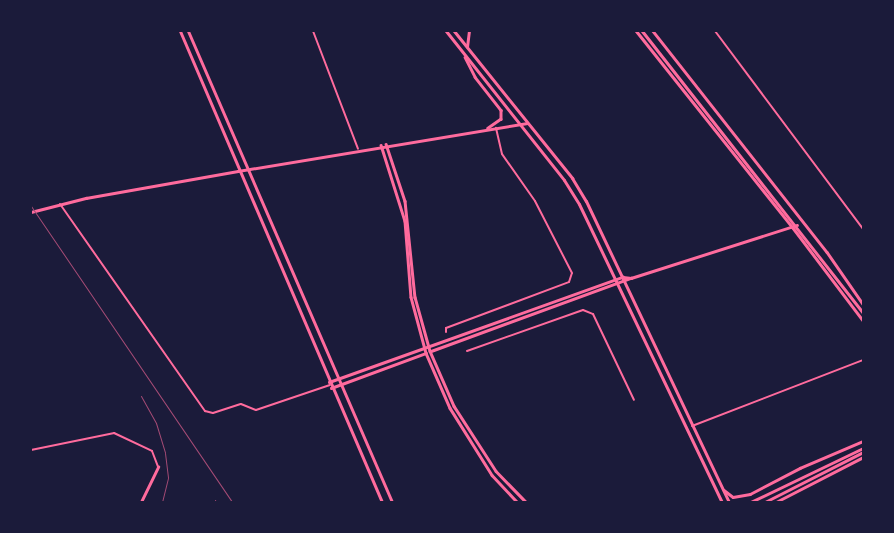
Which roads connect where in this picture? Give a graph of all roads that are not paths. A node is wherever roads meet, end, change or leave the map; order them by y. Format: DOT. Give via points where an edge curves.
graph roads {
  1 [pos="180,31"];
  2 [pos="188,31"];
  3 [pos="313,31"];
  4 [pos="446,31"];
  5 [pos="454,31"];
  6 [pos="469,31"];
  7 [pos="636,31"];
  8 [pos="642,31"];
  9 [pos="653,31"];
  10 [pos="715,31"];
  11 [pos="650,44"];
  12 [pos="467,46"];
  13 [pos="464,53"];
  14 [pos="668,65"];
  15 [pos="519,123"];
  16 [pos="529,123"];
  17 [pos="496,128"];
  18 [pos="484,130"];
  19 [pos="386,144"];
  20 [pos="381,145"];
  21 [pos="358,149"];
  22 [pos="246,169"];
  23 [pos="238,171"];
  24 [pos="60,204"];
  25 [pos="31,212"];
  26 [pos="797,225"];
  27 [pos="792,227"];
  28 [pos="863,229"];
  29 [pos="623,277"];
  30 [pos="631,278"];
  31 [pos="617,279"];
  32 [pos="626,282"];
  33 [pos="619,284"];
  34 [pos="863,304"];
  35 [pos="863,313"];
  36 [pos="863,322"];
  37 [pos="446,332"];
  38 [pos="428,346"];
  39 [pos="424,347"];
  40 [pos="430,351"];
  41 [pos="467,351"];
  42 [pos="426,353"];
  43 [pos="863,360"];
  44 [pos="336,380"];
  45 [pos="330,385"];
  46 [pos="339,385"];
  47 [pos="634,400"];
  48 [pos="692,426"];
  49 [pos="863,441"];
  50 [pos="863,448"];
  51 [pos="31,450"];
  52 [pos="863,452"];
  53 [pos="863,457"];
  54 [pos="158,467"];
  55 [pos="723,490"];
  56 [pos="141,502"];
  57 [pos="382,502"];
  58 [pos="392,502"];
  59 [pos="517,502"];
  60 [pos="526,502"];
  61 [pos="722,502"];
  62 [pos="729,502"];
  63 [pos="751,502"];
  64 [pos="765,502"];
  65 [pos="776,502"];
  1 -- 23 [label="main road"];
  2 -- 22 [label="main road"];
  3 -- 21 [label="street"];
  4 -- 13 [label="main road"];
  5 -- 12 [label="main road"];
  6 -- 12 [label="street"];
  7 -- 11 [label="main road"];
  8 -- 11 [label="main road"];
  9 -- 34 [label="street" via="827,252"];
  10 -- 28 [label="street"];
  11 -- 14 [label="main road"];
  12 -- 16 [label="main road"];
  13 -- 15 [label="main road"];
  13 -- 18 [label="street" via="475,77 501,110 497,123"];
  14 -- 26 [label="main road"];
  14 -- 27 [label="main road"];
  15 -- 16 [label="street"];
  15 -- 17 [label="street"];
  15 -- 31 [label="main road" via="564,180"];
  16 -- 29 [label="main road" via="586,201"];
  17 -- 18 [label="street"];
  17 -- 37 [label="street" via="502,154 535,201 572,272 569,282 446,328"];
  18 -- 19 [label="street"];
  19 -- 20 [label="street"];
  19 -- 38 [label="street" via="408,215 415,297"];
  20 -- 21 [label="street"];
  20 -- 39 [label="street" via="405,220 410,297"];
  21 -- 22 [label="street"];
  22 -- 23 [label="street"];
  22 -- 44 [label="main road"];
  23 -- 24 [label="street"];
  23 -- 45 [label="main road"];
  24 -- 25 [label="street"];
  24 -- 45 [label="street" via="205,411 213,413 241,404 256,410"];
  26 -- 27 [label="street"];
  26 -- 35 [label="main road"];
  27 -- 30 [label="street"];
  27 -- 36 [label="main road"];
  29 -- 30 [label="street"];
  29 -- 31 [label="street"];
  29 -- 32 [label="main road"];
  30 -- 32 [label="street"];
  31 -- 33 [label="main road"];
  31 -- 38 [label="street"];
  32 -- 33 [label="street"];
  32 -- 48 [label="main road"];
  33 -- 40 [label="street"];
  33 -- 61 [label="main road"];
  38 -- 39 [label="street"];
  38 -- 40 [label="street"];
  39 -- 42 [label="street"];
  39 -- 44 [label="street"];
  40 -- 42 [label="street"];
  40 -- 60 [label="street" via="454,406 496,470"];
  41 -- 47 [label="street" via="583,310 594,314"];
  42 -- 46 [label="street"];
  42 -- 59 [label="street" via="450,408 492,475"];
  43 -- 48 [label="street"];
  44 -- 45 [label="street"];
  44 -- 46 [label="main road"];
  45 -- 46 [label="street"];
  45 -- 57 [label="main road"];
  46 -- 58 [label="main road"];
  48 -- 55 [label="main road"];
  49 -- 55 [label="street" via="750,494 733,496"];
  50 -- 63 [label="street"];
  51 -- 54 [label="street" via="114,433 152,451"];
  52 -- 64 [label="street"];
  53 -- 65 [label="street"];
  54 -- 56 [label="street"];
  55 -- 62 [label="main road"];
}
